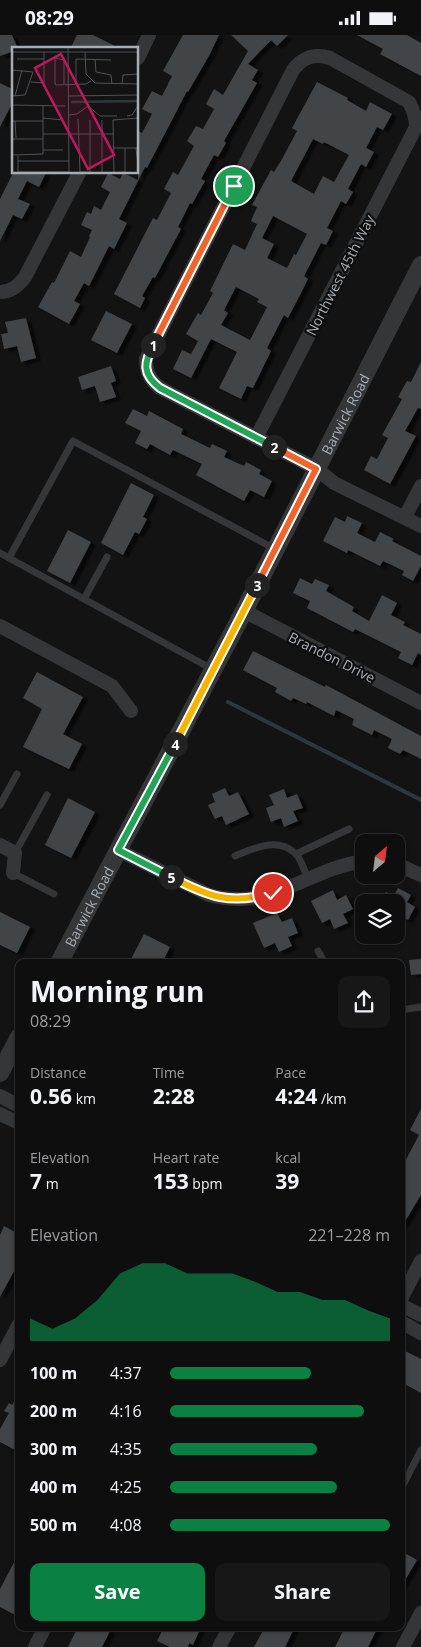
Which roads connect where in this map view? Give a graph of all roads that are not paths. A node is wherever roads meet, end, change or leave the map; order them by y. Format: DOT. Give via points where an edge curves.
graph roads {
  1 [pos="149,35"];
  2 [pos="139,56"];
  3 [pos="77,174"];
  4 [pos="421,265"];
  5 [pos="6,291"];
  6 [pos="256,438"];
  7 [pos="316,469"];
  8 [pos="421,486"];
  9 [pos="405,517"];
  10 [pos="421,526"];
  11 [pos="275,549"];
  12 [pos="0,553"];
  13 [pos="107,557"];
  14 [pos="9,558"];
  15 [pos="84,599"];
  16 [pos="244,611"];
  17 [pos="0,626"];
  18 [pos="213,670"];
  19 [pos="421,703"];
  20 [pos="131,711"];
  21 [pos="17,774"];
  22 [pos="47,795"];
  23 [pos="0,805"];
  24 [pos="349,829"];
  25 [pos="0,845"];
  26 [pos="118,850"];
  27 [pos="15,853"];
  28 [pos="296,854"];
  29 [pos="235,856"];
  30 [pos="355,862"];
  31 [pos="405,868"];
  32 [pos="13,873"];
  33 [pos="421,875"];
  34 [pos="308,878"];
  35 [pos="54,895"];
  36 [pos="318,951"];
  37 [pos="60,959"];
  38 [pos="323,959"];
  39 [pos="421,1007"];
  40 [pos="405,1009"];
  41 [pos="15,1045"];
  42 [pos="0,1073"];
  43 [pos="0,1096"];
  44 [pos="15,1103"];
  45 [pos="0,1114"];
  46 [pos="15,1121"];
  47 [pos="421,1261"];
  48 [pos="405,1291"];
  49 [pos="405,1307"];
  50 [pos="421,1315"];
  51 [pos="405,1325"];
  52 [pos="15,1333"];
  53 [pos="421,1333"];
  54 [pos="0,1361"];
  55 [pos="421,1450"];
  56 [pos="405,1481"];
  57 [pos="421,1613"];
  58 [pos="43,1631"];
  59 [pos="228,1631"];
  60 [pos="35,1647"];
  61 [pos="220,1647"];
  62 [pos="403,1647"];
  1 -- 2 [label="street"];
  3 -- 5 [label="street" via="25,277 20,285"];
  4 -- 7 [label="street, Barwick Road"];
  6 -- 6 [label="street, Northwest 45th Way" via="416,127 414,110 409,102 322,56 305,58 293,70 146,359 148,376 153,383"];
  6 -- 7 [label="street"];
  7 -- 9 [label="street" via="334,473 353,484 367,499"];
  7 -- 11 [label="street, Barwick Road"];
  8 -- 9 [label="street"];
  9 -- 10 [label="street"];
  11 -- 14 [label="lane" via="73,441"];
  11 -- 16 [label="street, Barwick Road"];
  12 -- 14 [label="lane"];
  13 -- 15 [label="lane"];
  14 -- 15 [label="lane"];
  15 -- 18 [label="lane"];
  16 -- 18 [label="street, Barwick Road"];
  16 -- 19 [label="street, Brandon Drive"];
  17 -- 20 [label="street" via="112,687"];
  18 -- 26 [label="street, Barwick Road"];
  21 -- 23 [label="lane"];
  22 -- 27 [label="lane"];
  24 -- 28 [label="lane"];
  25 -- 27 [label="street"];
  26 -- 34 [label="street" via="208,895 225,899 258,897"];
  26 -- 37 [label="street, Barwick Road"];
  27 -- 32 [label="street"];
  28 -- 29 [label="lane" via="279,845 261,845"];
  28 -- 34 [label="lane"];
  30 -- 34 [label="street"];
  31 -- 33 [label="street"];
  32 -- 35 [label="lane"];
  36 -- 38 [label="lane"];
  39 -- 40 [label="lane"];
  41 -- 42 [label="street"];
  43 -- 44 [label="street"];
  45 -- 46 [label="street"];
  47 -- 48 [label="street"];
  49 -- 50 [label="street"];
  51 -- 53 [label="street"];
  52 -- 54 [label="street"];
  55 -- 56 [label="lane"];
  57 -- 62 [label="street"];
  58 -- 60 [label="street"];
  59 -- 61 [label="street"];
}
